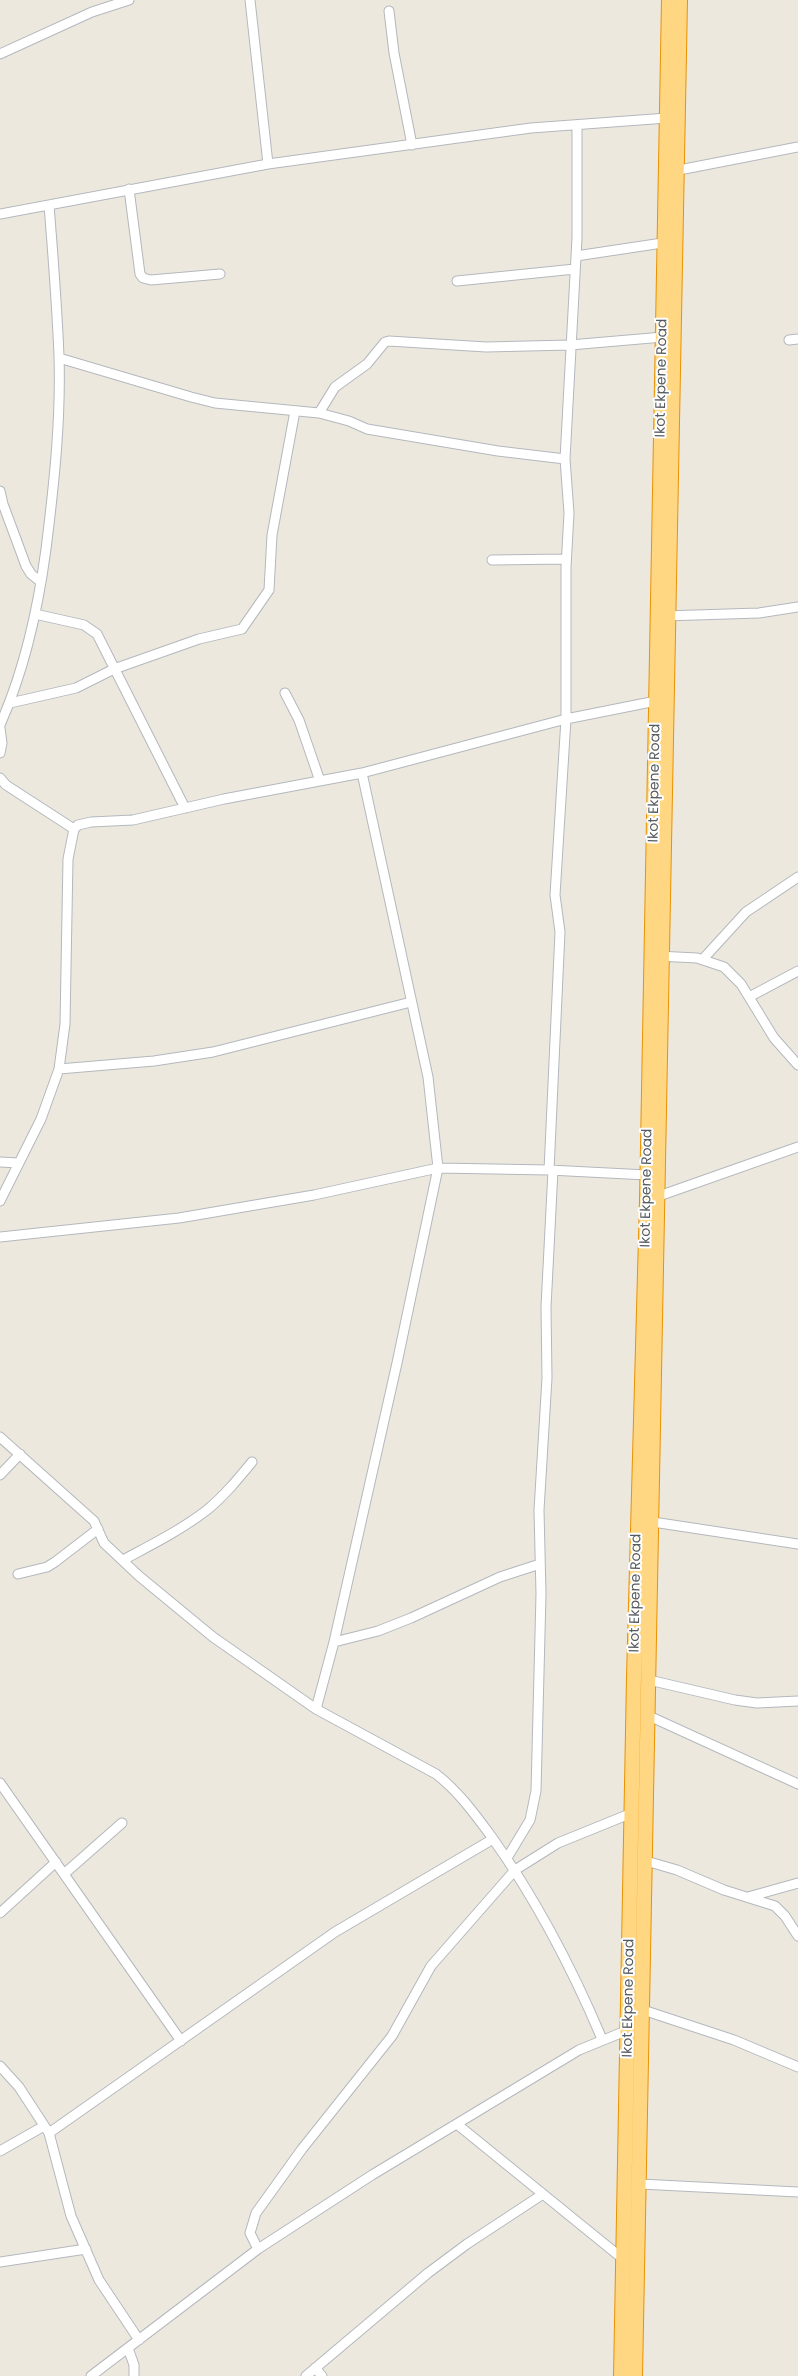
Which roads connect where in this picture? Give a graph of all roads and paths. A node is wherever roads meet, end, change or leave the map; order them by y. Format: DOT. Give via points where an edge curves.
graph roads {
  1 [pos="129,0"];
  2 [pos="250,0"];
  3 [pos="669,0"];
  4 [pos="680,0"];
  5 [pos="389,11"];
  6 [pos="0,54"];
  7 [pos="667,118"];
  8 [pos="576,125"];
  9 [pos="412,145"];
  10 [pos="798,147"];
  11 [pos="268,164"];
  12 [pos="671,172"];
  13 [pos="129,190"];
  14 [pos="49,204"];
  15 [pos="0,214"];
  16 [pos="670,242"];
  17 [pos="576,256"];
  18 [pos="575,269"];
  19 [pos="220,274"];
  20 [pos="457,281"];
  21 [pos="662,338"];
  22 [pos="570,345"];
  23 [pos="59,358"];
  24 [pos="295,411"];
  25 [pos="319,414"];
  26 [pos="566,459"];
  27 [pos="0,491"];
  28 [pos="492,560"];
  29 [pos="566,560"];
  30 [pos="41,582"];
  31 [pos="798,607"];
  32 [pos="35,614"];
  33 [pos="662,616"];
  34 [pos="114,669"];
  35 [pos="284,694"];
  36 [pos="656,701"];
  37 [pos="10,703"];
  38 [pos="566,719"];
  39 [pos="0,726"];
  40 [pos="0,753"];
  41 [pos="362,773"];
  42 [pos="0,778"];
  43 [pos="320,781"];
  44 [pos="185,808"];
  45 [pos="74,829"];
  46 [pos="798,877"];
  47 [pos="656,956"];
  48 [pos="703,959"];
  49 [pos="798,971"];
  50 [pos="749,997"];
  51 [pos="410,1002"];
  52 [pos="798,1065"];
  53 [pos="59,1069"];
  54 [pos="798,1147"];
  55 [pos="0,1162"];
  56 [pos="19,1163"];
  57 [pos="438,1168"];
  58 [pos="551,1170"];
  59 [pos="647,1175"];
  60 [pos="659,1196"];
  61 [pos="0,1201"];
  62 [pos="0,1237"];
  63 [pos="0,1437"];
  64 [pos="20,1454"];
  65 [pos="252,1462"];
  66 [pos="0,1475"];
  67 [pos="653,1522"];
  68 [pos="98,1529"];
  69 [pos="798,1544"];
  70 [pos="123,1560"];
  71 [pos="540,1564"];
  72 [pos="18,1574"];
  73 [pos="334,1642"];
  74 [pos="649,1680"];
  75 [pos="798,1701"];
  76 [pos="316,1709"];
  77 [pos="649,1716"];
  78 [pos="0,1783"];
  79 [pos="798,1784"];
  80 [pos="632,1813"];
  81 [pos="122,1823"];
  82 [pos="493,1839"];
  83 [pos="507,1858"];
  84 [pos="646,1861"];
  85 [pos="56,1862"];
  86 [pos="515,1870"];
  87 [pos="64,1874"];
  88 [pos="798,1883"];
  89 [pos="747,1897"];
  90 [pos="0,1913"];
  91 [pos="798,1936"];
  92 [pos="643,2010"];
  93 [pos="628,2030"];
  94 [pos="602,2039"];
  95 [pos="181,2041"];
  96 [pos="0,2066"];
  97 [pos="798,2067"];
  98 [pos="458,2125"];
  99 [pos="46,2129"];
  100 [pos="0,2151"];
  101 [pos="640,2184"];
  102 [pos="798,2192"];
  103 [pos="543,2194"];
  104 [pos="86,2249"];
  105 [pos="258,2249"];
  106 [pos="623,2259"];
  107 [pos="0,2262"];
  108 [pos="139,2340"];
  109 [pos="128,2348"];
  110 [pos="315,2368"];
  111 [pos="91,2376"];
  112 [pos="134,2376"];
  113 [pos="306,2376"];
  114 [pos="322,2376"];
  115 [pos="621,2376"];
  116 [pos="636,2376"];
  1 -- 6 [label="street" via="92,12"];
  2 -- 11 [label="street"];
  3 -- 7 [label="highway, Ikot Ekpene Road"];
  4 -- 12 [label="highway, Ikot Ekpene Road"];
  5 -- 9 [label="street"];
  7 -- 8 [label="street"];
  7 -- 12 [label="highway, Ikot Ekpene Road"];
  8 -- 9 [label="street"];
  8 -- 17 [label="street"];
  9 -- 11 [label="street"];
  10 -- 12 [label="street"];
  11 -- 13 [label="street"];
  12 -- 16 [label="highway, Ikot Ekpene Road"];
  13 -- 14 [label="street"];
  13 -- 19 [label="street" via="143,278"];
  14 -- 15 [label="street"];
  14 -- 23 [label="street"];
  16 -- 17 [label="street"];
  16 -- 21 [label="highway, Ikot Ekpene Road"];
  16 -- 33 [label="highway, Ikot Ekpene Road"];
  17 -- 18 [label="street"];
  18 -- 20 [label="street"];
  18 -- 22 [label="street"];
  21 -- 22 [label="street"];
  21 -- 33 [label="highway, Ikot Ekpene Road"];
  22 -- 25 [label="street" via="486,348 385,342 367,364 335,387"];
  22 -- 26 [label="street"];
  23 -- 24 [label="street" via="215,403"];
  23 -- 30 [label="street" via="56,465"];
  24 -- 25 [label="street"];
  24 -- 34 [label="street" via="272,535 272,579 264,601 238,632 199,639"];
  25 -- 26 [label="street" via="367,429"];
  26 -- 29 [label="street" via="569,513"];
  27 -- 30 [label="street" via="26,566"];
  28 -- 29 [label="street"];
  29 -- 38 [label="street"];
  30 -- 32 [label="street"];
  31 -- 33 [label="street" via="759,613"];
  32 -- 34 [label="street" via="76,622 91,629"];
  32 -- 37 [label="street"];
  33 -- 36 [label="highway, Ikot Ekpene Road"];
  33 -- 47 [label="highway, Ikot Ekpene Road"];
  34 -- 37 [label="street" via="76,688"];
  34 -- 44 [label="street"];
  35 -- 43 [label="street" via="299,720"];
  36 -- 38 [label="street"];
  36 -- 47 [label="highway, Ikot Ekpene Road"];
  37 -- 39 [label="street"];
  38 -- 41 [label="street"];
  38 -- 58 [label="street" via="555,895 560,932"];
  39 -- 40 [label="street"];
  41 -- 43 [label="street"];
  41 -- 51 [label="street"];
  42 -- 45 [label="street"];
  43 -- 44 [label="street"];
  44 -- 45 [label="street" via="133,820 80,823"];
  45 -- 53 [label="street" via="66,889 65,1024"];
  46 -- 48 [label="street" via="746,912"];
  47 -- 48 [label="street"];
  47 -- 59 [label="highway, Ikot Ekpene Road"];
  47 -- 60 [label="highway, Ikot Ekpene Road"];
  48 -- 50 [label="street" via="724,967"];
  49 -- 50 [label="street"];
  50 -- 52 [label="street" via="774,1038"];
  51 -- 53 [label="street" via="213,1052"];
  51 -- 57 [label="street" via="430,1087"];
  53 -- 56 [label="street" via="41,1120"];
  54 -- 60 [label="street"];
  55 -- 56 [label="street"];
  56 -- 61 [label="street"];
  57 -- 58 [label="street"];
  57 -- 62 [label="street" via="314,1195 179,1218"];
  57 -- 73 [label="street"];
  58 -- 59 [label="street"];
  58 -- 71 [label="street" via="547,1378 539,1510"];
  59 -- 80 [label="highway, Ikot Ekpene Road"];
  60 -- 67 [label="highway, Ikot Ekpene Road"];
  63 -- 64 [label="street"];
  64 -- 66 [label="street"];
  64 -- 68 [label="street"];
  65 -- 70 [label="street" via="197,1518"];
  67 -- 69 [label="street"];
  67 -- 74 [label="highway, Ikot Ekpene Road"];
  68 -- 70 [label="street" via="104,1543"];
  68 -- 72 [label="street" via="47,1567"];
  70 -- 76 [label="street" via="213,1637"];
  71 -- 73 [label="street" via="500,1577 403,1622"];
  71 -- 83 [label="street" via="536,1791 530,1820"];
  73 -- 76 [label="street"];
  74 -- 75 [label="street" via="742,1701"];
  74 -- 77 [label="highway, Ikot Ekpene Road"];
  76 -- 82 [label="street" via="436,1774 466,1802"];
  77 -- 79 [label="street"];
  77 -- 84 [label="highway, Ikot Ekpene Road"];
  78 -- 85 [label="street"];
  80 -- 86 [label="street" via="558,1843"];
  80 -- 93 [label="highway, Ikot Ekpene Road"];
  81 -- 87 [label="street"];
  82 -- 83 [label="street"];
  82 -- 95 [label="street" via="335,1932"];
  83 -- 86 [label="street"];
  84 -- 89 [label="street"];
  84 -- 92 [label="highway, Ikot Ekpene Road"];
  85 -- 87 [label="street"];
  85 -- 90 [label="street"];
  86 -- 94 [label="street" via="570,1966"];
  86 -- 105 [label="street" via="431,1966 392,2036 256,2213 250,2234"];
  87 -- 95 [label="street"];
  88 -- 89 [label="street"];
  89 -- 91 [label="street" via="775,1906"];
  92 -- 97 [label="street" via="734,2040"];
  92 -- 101 [label="highway, Ikot Ekpene Road"];
  93 -- 94 [label="street"];
  93 -- 106 [label="highway, Ikot Ekpene Road"];
  94 -- 98 [label="street"];
  95 -- 99 [label="street"];
  96 -- 99 [label="street"];
  98 -- 103 [label="street"];
  98 -- 105 [label="street" via="372,2175"];
  99 -- 100 [label="street"];
  99 -- 104 [label="street" via="72,2216"];
  101 -- 102 [label="street"];
  101 -- 116 [label="highway, Ikot Ekpene Road"];
  103 -- 106 [label="street"];
  103 -- 110 [label="street" via="428,2272"];
  104 -- 107 [label="street"];
  104 -- 108 [label="street" via="99,2280"];
  105 -- 108 [label="street"];
  106 -- 115 [label="highway, Ikot Ekpene Road"];
  108 -- 109 [label="street"];
  109 -- 111 [label="street"];
  109 -- 112 [label="street"];
  110 -- 113 [label="street"];
  110 -- 114 [label="street"];
}
